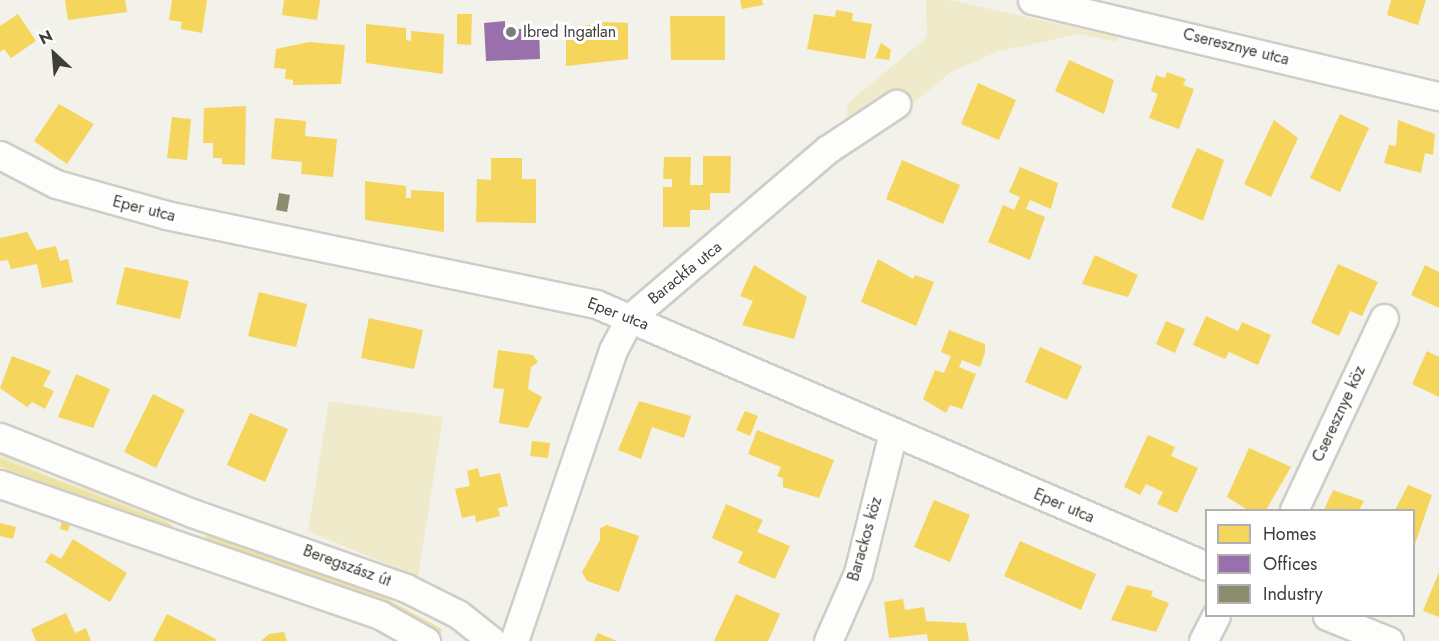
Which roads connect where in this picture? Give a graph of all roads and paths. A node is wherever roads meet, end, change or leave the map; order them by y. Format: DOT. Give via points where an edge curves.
graph roads {
  1 [pos="1032,0"];
  2 [pos="1114,8"];
  3 [pos="1439,96"];
  4 [pos="896,104"];
  5 [pos="0,155"];
  6 [pos="630,318"];
  7 [pos="1384,318"];
  8 [pos="893,433"];
  9 [pos="0,437"];
  10 [pos="0,484"];
  11 [pos="1294,509"];
  12 [pos="192,513"];
  13 [pos="180,549"];
  14 [pos="1205,566"];
  15 [pos="1215,617"];
  16 [pos="1332,617"];
  17 [pos="426,641"];
  18 [pos="492,641"];
  19 [pos="513,641"];
  20 [pos="828,641"];
  21 [pos="1203,641"];
  22 [pos="1389,641"];
  1 -- 2 [label="street, Cseresznye utca"];
  2 -- 3 [label="street, Cseresznye utca"];
  4 -- 6 [label="street, Barackfa utca" via="828,149"];
  5 -- 6 [label="street, Eper utca" via="56,184 166,215 553,293"];
  6 -- 8 [label="street, Eper utca"];
  6 -- 19 [label="street, Barackfa utca" via="613,350"];
  7 -- 11 [label="street, Cseresznye köz"];
  8 -- 14 [label="street, Eper utca"];
  8 -- 20 [label="street, Barackos köz" via="858,573"];
  9 -- 12 [label="street, Beregszász út"];
  10 -- 13 [label="street"];
  12 -- 13 [label="street"];
  12 -- 18 [label="street, Beregszász út" via="406,588 458,614"];
  13 -- 17 [label="street" via="380,615"];
  15 -- 21 [label="street"];
  16 -- 22 [label="street"];
}
